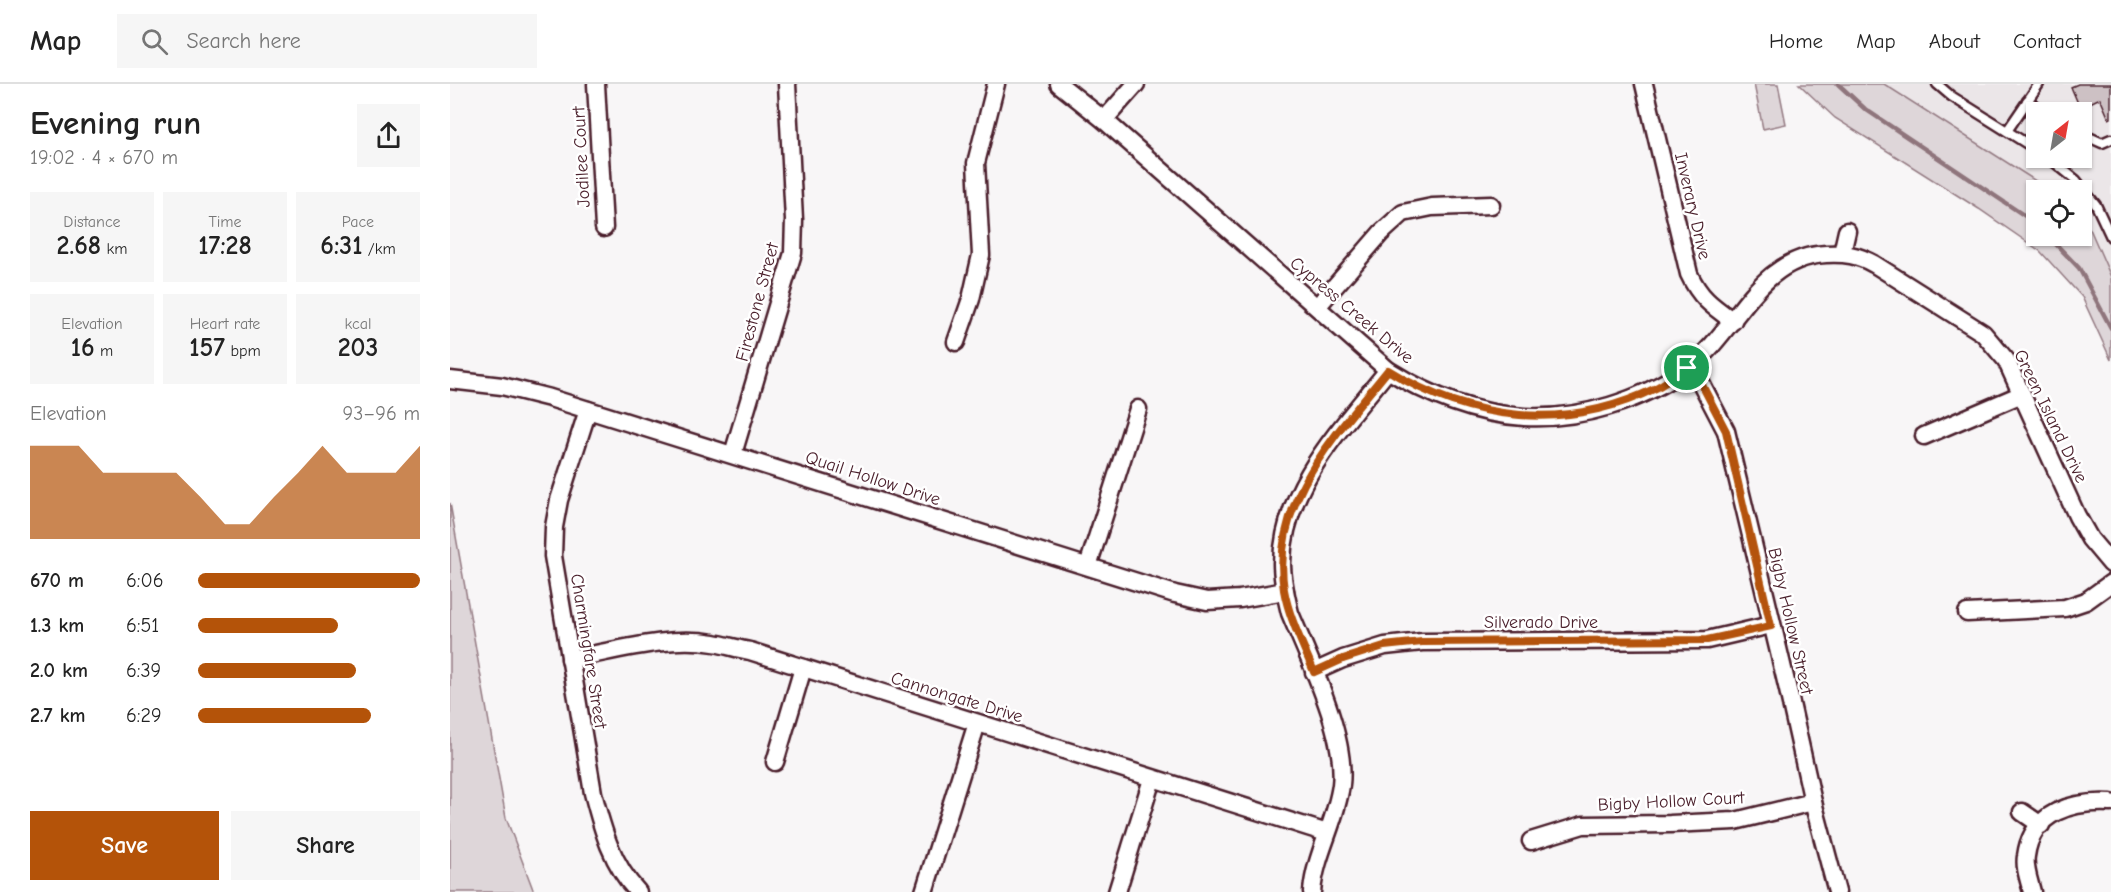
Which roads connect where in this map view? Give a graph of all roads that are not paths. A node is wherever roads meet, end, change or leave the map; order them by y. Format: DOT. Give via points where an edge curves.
graph roads {
  1 [pos="596,84"];
  2 [pos="787,84"];
  3 [pos="996,84"];
  4 [pos="1059,84"];
  5 [pos="1136,84"];
  6 [pos="1644,84"];
  7 [pos="1937,84"];
  8 [pos="2039,84"];
  9 [pos="2027,101"];
  10 [pos="1104,120"];
  11 [pos="2007,131"];
  12 [pos="2111,139"];
  13 [pos="2092,140"];
  14 [pos="2026,143"];
  15 [pos="2060,168"];
  16 [pos="1491,205"];
  17 [pos="604,228"];
  18 [pos="1846,231"];
  19 [pos="2110,231"];
  20 [pos="1842,253"];
  21 [pos="1317,307"];
  22 [pos="1733,321"];
  23 [pos="956,342"];
  24 [pos="1687,368"];
  25 [pos="1388,370"];
  26 [pos="450,380"];
  27 [pos="2022,394"];
  28 [pos="1138,409"];
  29 [pos="588,410"];
  30 [pos="1924,436"];
  31 [pos="733,454"];
  32 [pos="2111,564"];
  33 [pos="1088,566"];
  34 [pos="2111,583"];
  35 [pos="1285,591"];
  36 [pos="1967,613"];
  37 [pos="1771,626"];
  38 [pos="570,659"];
  39 [pos="803,668"];
  40 [pos="1314,672"];
  41 [pos="977,723"];
  42 [pos="775,762"];
  43 [pos="1152,779"];
  44 [pos="1813,802"];
  45 [pos="2111,803"];
  46 [pos="2022,812"];
  47 [pos="2041,825"];
  48 [pos="1327,833"];
  49 [pos="1531,841"];
  50 [pos="638,892"];
  51 [pos="924,892"];
  52 [pos="1117,892"];
  53 [pos="1312,892"];
  54 [pos="1837,892"];
  55 [pos="2032,892"];
  1 -- 17 [label="street, Jodilee Court"];
  2 -- 31 [label="street, Firestone Street" via="794,253"];
  3 -- 23 [label="street" via="976,163 981,255"];
  4 -- 10 [label="street, Cypress Creek Drive"];
  5 -- 10 [label="street"];
  6 -- 22 [label="street, Inverary Drive" via="1689,274 1706,301"];
  7 -- 11 [label="lane"];
  8 -- 9 [label="lane"];
  9 -- 11 [label="lane"];
  10 -- 21 [label="street, Cypress Creek Drive"];
  11 -- 14 [label="lane"];
  12 -- 13 [label="lane" via="2102,143"];
  15 -- 19 [label="lane" via="2096,205"];
  16 -- 21 [label="street" via="1432,207 1403,213"];
  18 -- 20 [label="street"];
  20 -- 22 [label="street, Cypress Creek Drive" via="1800,258 1786,265 1753,292"];
  20 -- 27 [label="street, Green Island Drive" via="1874,264 1983,333 2006,360"];
  21 -- 25 [label="street, Cypress Creek Drive"];
  22 -- 24 [label="street, Cypress Creek Drive"];
  24 -- 25 [label="street, Cypress Creek Drive" via="1656,388 1588,411 1524,417 1445,399"];
  24 -- 37 [label="street, Bigby Hollow Street" via="1701,383 1726,431"];
  25 -- 35 [label="street" via="1315,462 1301,488 1284,535"];
  26 -- 29 [label="street, Quail Hollow Drive" via="502,386"];
  27 -- 30 [label="street"];
  27 -- 32 [label="street, Green Island Drive" via="2077,516"];
  28 -- 33 [label="street"];
  29 -- 31 [label="street, Quail Hollow Drive"];
  29 -- 38 [label="street, Charmingfare Street" via="554,527 554,556"];
  31 -- 33 [label="street, Quail Hollow Drive"];
  33 -- 35 [label="street, Quail Hollow Drive" via="1207,601"];
  34 -- 36 [label="street" via="2086,601 2065,608"];
  35 -- 40 [label="street"];
  37 -- 40 [label="street, Silverado Drive" via="1707,640 1422,642 1384,646"];
  37 -- 44 [label="street, Bigby Hollow Street"];
  38 -- 39 [label="street, Cannongate Drive" via="649,645 693,642 750,651"];
  38 -- 50 [label="street, Charmingfare Street" via="599,818 618,866"];
  39 -- 41 [label="street, Cannongate Drive"];
  39 -- 42 [label="street"];
  40 -- 48 [label="street" via="1340,747 1341,785"];
  41 -- 43 [label="street, Cannongate Drive"];
  41 -- 51 [label="street"];
  43 -- 48 [label="street, Cannongate Drive"];
  43 -- 52 [label="street"];
  44 -- 49 [label="street, Bigby Hollow Court" via="1735,820 1583,825"];
  44 -- 54 [label="street, Bigby Hollow Street"];
  45 -- 47 [label="street" via="2068,806"];
  46 -- 47 [label="street"];
  47 -- 55 [label="street" via="2025,856"];
  48 -- 53 [label="street"];
}
